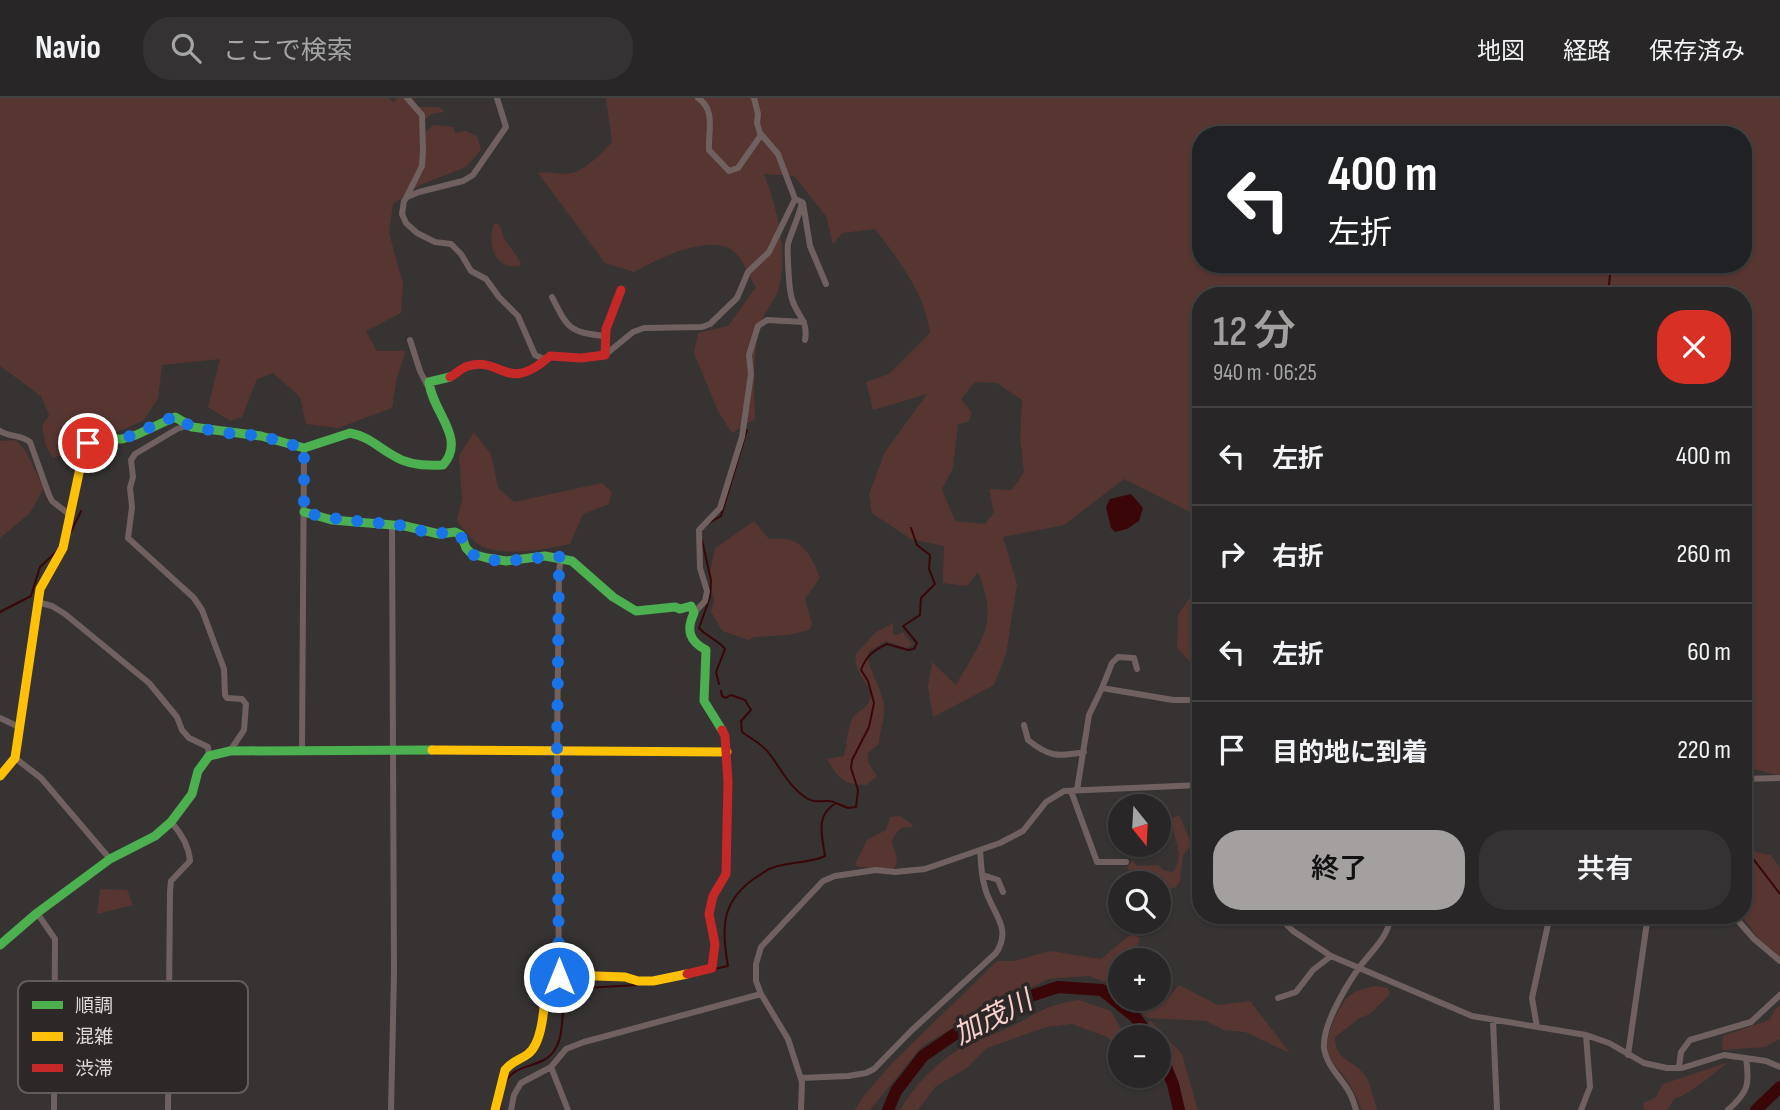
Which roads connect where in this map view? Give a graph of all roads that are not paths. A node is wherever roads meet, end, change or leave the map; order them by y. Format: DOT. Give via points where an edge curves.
graph roads {
  1 [pos="407,98"];
  2 [pos="497,98"];
  3 [pos="698,98"];
  4 [pos="754,98"];
  5 [pos="761,135"];
  6 [pos="405,200"];
  7 [pos="799,200"];
  8 [pos="826,284"];
  9 [pos="621,290"];
  10 [pos="552,297"];
  11 [pos="804,322"];
  12 [pos="604,336"];
  13 [pos="410,340"];
  14 [pos="805,340"];
  15 [pos="605,355"];
  16 [pos="546,359"];
  17 [pos="428,387"];
  18 [pos="189,425"];
  19 [pos="0,431"];
  20 [pos="304,448"];
  21 [pos="304,512"];
  22 [pos="70,515"];
  23 [pos="392,526"];
  24 [pos="562,557"];
  25 [pos="37,602"];
  26 [pos="694,613"];
  27 [pos="1137,669"];
  28 [pos="1102,688"];
  29 [pos="1192,700"];
  30 [pos="0,719"];
  31 [pos="1024,725"];
  32 [pos="19,727"];
  33 [pos="557,750"];
  34 [pos="230,751"];
  35 [pos="302,751"];
  36 [pos="391,751"];
  37 [pos="727,752"];
  38 [pos="1084,752"];
  39 [pos="209,756"];
  40 [pos="15,758"];
  41 [pos="0,776"];
  42 [pos="1780,778"];
  43 [pos="1752,779"];
  44 [pos="1192,785"];
  45 [pos="1074,790"];
  46 [pos="171,822"];
  47 [pos="980,850"];
  48 [pos="110,859"];
  49 [pos="1126,862"];
  50 [pos="983,875"];
  51 [pos="1003,892"];
  52 [pos="37,914"];
  53 [pos="1286,924"];
  54 [pos="1390,924"];
  55 [pos="1548,924"];
  56 [pos="1647,924"];
  57 [pos="1741,924"];
  58 [pos="0,945"];
  59 [pos="1331,956"];
  60 [pos="1780,961"];
  61 [pos="1358,969"];
  62 [pos="559,977"];
  63 [pos="55,981"];
  64 [pos="170,981"];
  65 [pos="761,994"];
  66 [pos="1780,995"];
  67 [pos="1278,998"];
  68 [pos="1493,1021"];
  69 [pos="1537,1027"];
  70 [pos="1586,1035"];
  71 [pos="1628,1055"];
  72 [pos="1746,1058"];
  73 [pos="1679,1067"];
  74 [pos="1780,1067"];
  75 [pos="551,1068"];
  76 [pos="801,1078"];
  77 [pos="391,1110"];
  78 [pos="495,1110"];
  79 [pos="511,1110"];
  80 [pos="568,1110"];
  81 [pos="801,1110"];
  82 [pos="1356,1110"];
  83 [pos="1497,1110"];
  84 [pos="1581,1110"];
  85 [pos="1728,1110"];
  1 -- 6 [label="street" via="422,115 423,151 417,178"];
  2 -- 6 [label="street" via="506,127 472,175"];
  3 -- 5 [label="street" via="711,116 709,150 729,171 738,168"];
  4 -- 5 [label="street"];
  5 -- 7 [label="street" via="778,154"];
  6 -- 16 [label="street" via="402,214 406,223 435,242 451,244 471,271 486,279 518,316 535,355"];
  7 -- 8 [label="street" via="810,246"];
  7 -- 11 [label="street" via="787,248 791,296"];
  7 -- 15 [label="street" via="769,252 748,272 737,298 710,324 644,328 632,332"];
  9 -- 12 [label="street"];
  10 -- 12 [label="street" via="568,326 578,333"];
  11 -- 14 [label="street"];
  11 -- 26 [label="street" via="767,320 758,326 749,355 751,374 742,437 720,508 699,530 700,568 707,591"];
  12 -- 15 [label="street"];
  13 -- 17 [label="street"];
  15 -- 16 [label="street"];
  16 -- 17 [label="street" via="527,372 511,374 477,364 463,367 450,378 429,382"];
  17 -- 20 [label="street" via="452,439 450,458 443,465 395,458 383,447 350,433"];
  18 -- 20 [label="street"];
  18 -- 22 [label="street" via="175,416 121,440 103,438 88,443"];
  18 -- 34 [label="street" via="131,460 128,538 194,597 202,610 223,669 225,695 247,704 244,730"];
  19 -- 22 [label="street" via="30,442 52,501"];
  20 -- 21 [label="street"];
  21 -- 23 [label="street" via="332,520"];
  21 -- 35 [label="street"];
  22 -- 25 [label="street" via="64,543 45,576"];
  23 -- 24 [label="street" via="439,534 455,532 472,554 506,561"];
  23 -- 36 [label="street"];
  24 -- 26 [label="street" via="636,611 691,606"];
  24 -- 33 [label="street"];
  25 -- 32 [label="street"];
  25 -- 39 [label="street" via="65,614 149,683 189,738 208,747"];
  26 -- 37 [label="street" via="690,638 706,650 707,657 704,701 725,736"];
  27 -- 28 [label="street" via="1134,658 1118,657"];
  28 -- 29 [label="street"];
  28 -- 38 [label="street" via="1089,715"];
  30 -- 32 [label="street"];
  31 -- 38 [label="street" via="1028,740 1049,755"];
  32 -- 40 [label="street"];
  33 -- 36 [label="street"];
  33 -- 37 [label="street"];
  33 -- 62 [label="street"];
  34 -- 35 [label="street"];
  34 -- 39 [label="street"];
  35 -- 36 [label="street"];
  36 -- 77 [label="street"];
  37 -- 62 [label="street" via="726,874 709,914 715,944 712,968 653,981"];
  38 -- 45 [label="street"];
  39 -- 46 [label="street" via="198,771 192,794"];
  40 -- 41 [label="street"];
  40 -- 48 [label="street" via="41,778"];
  42 -- 43 [label="street"];
  44 -- 45 [label="street"];
  45 -- 47 [label="street" via="1046,802 1023,831"];
  45 -- 49 [label="street" via="1097,862"];
  46 -- 48 [label="street" via="149,840"];
  46 -- 64 [label="street" via="190,861 172,881 170,891"];
  47 -- 50 [label="street"];
  47 -- 65 [label="street" via="925,869 876,870 823,881 761,947 756,972"];
  48 -- 52 [label="street"];
  50 -- 51 [label="street" via="998,880"];
  50 -- 76 [label="street" via="1002,925 1002,943 996,953 874,1069 848,1076"];
  52 -- 58 [label="street"];
  52 -- 63 [label="street" via="55,939"];
  53 -- 59 [label="street"];
  54 -- 61 [label="street"];
  55 -- 69 [label="street" via="1532,998"];
  56 -- 71 [label="street"];
  57 -- 60 [label="street"];
  59 -- 61 [label="street"];
  59 -- 67 [label="street" via="1296,992"];
  61 -- 68 [label="street"];
  61 -- 82 [label="street" via="1327,1023 1324,1048"];
  62 -- 78 [label="street" via="546,988 534,1048 512,1060 501,1074"];
  65 -- 75 [label="street" via="584,1042 566,1049"];
  65 -- 76 [label="street" via="789,1039"];
  66 -- 73 [label="street" via="1751,1022 1690,1040 1681,1052"];
  68 -- 69 [label="street"];
  68 -- 83 [label="street"];
  69 -- 70 [label="street"];
  70 -- 71 [label="street"];
  70 -- 84 [label="street" via="1590,1087"];
  71 -- 73 [label="street" via="1644,1063"];
  72 -- 73 [label="street" via="1724,1055"];
  72 -- 74 [label="street"];
  72 -- 85 [label="street" via="1748,1084"];
  75 -- 79 [label="street" via="521,1083"];
  75 -- 80 [label="street"];
  76 -- 81 [label="street"];
}
